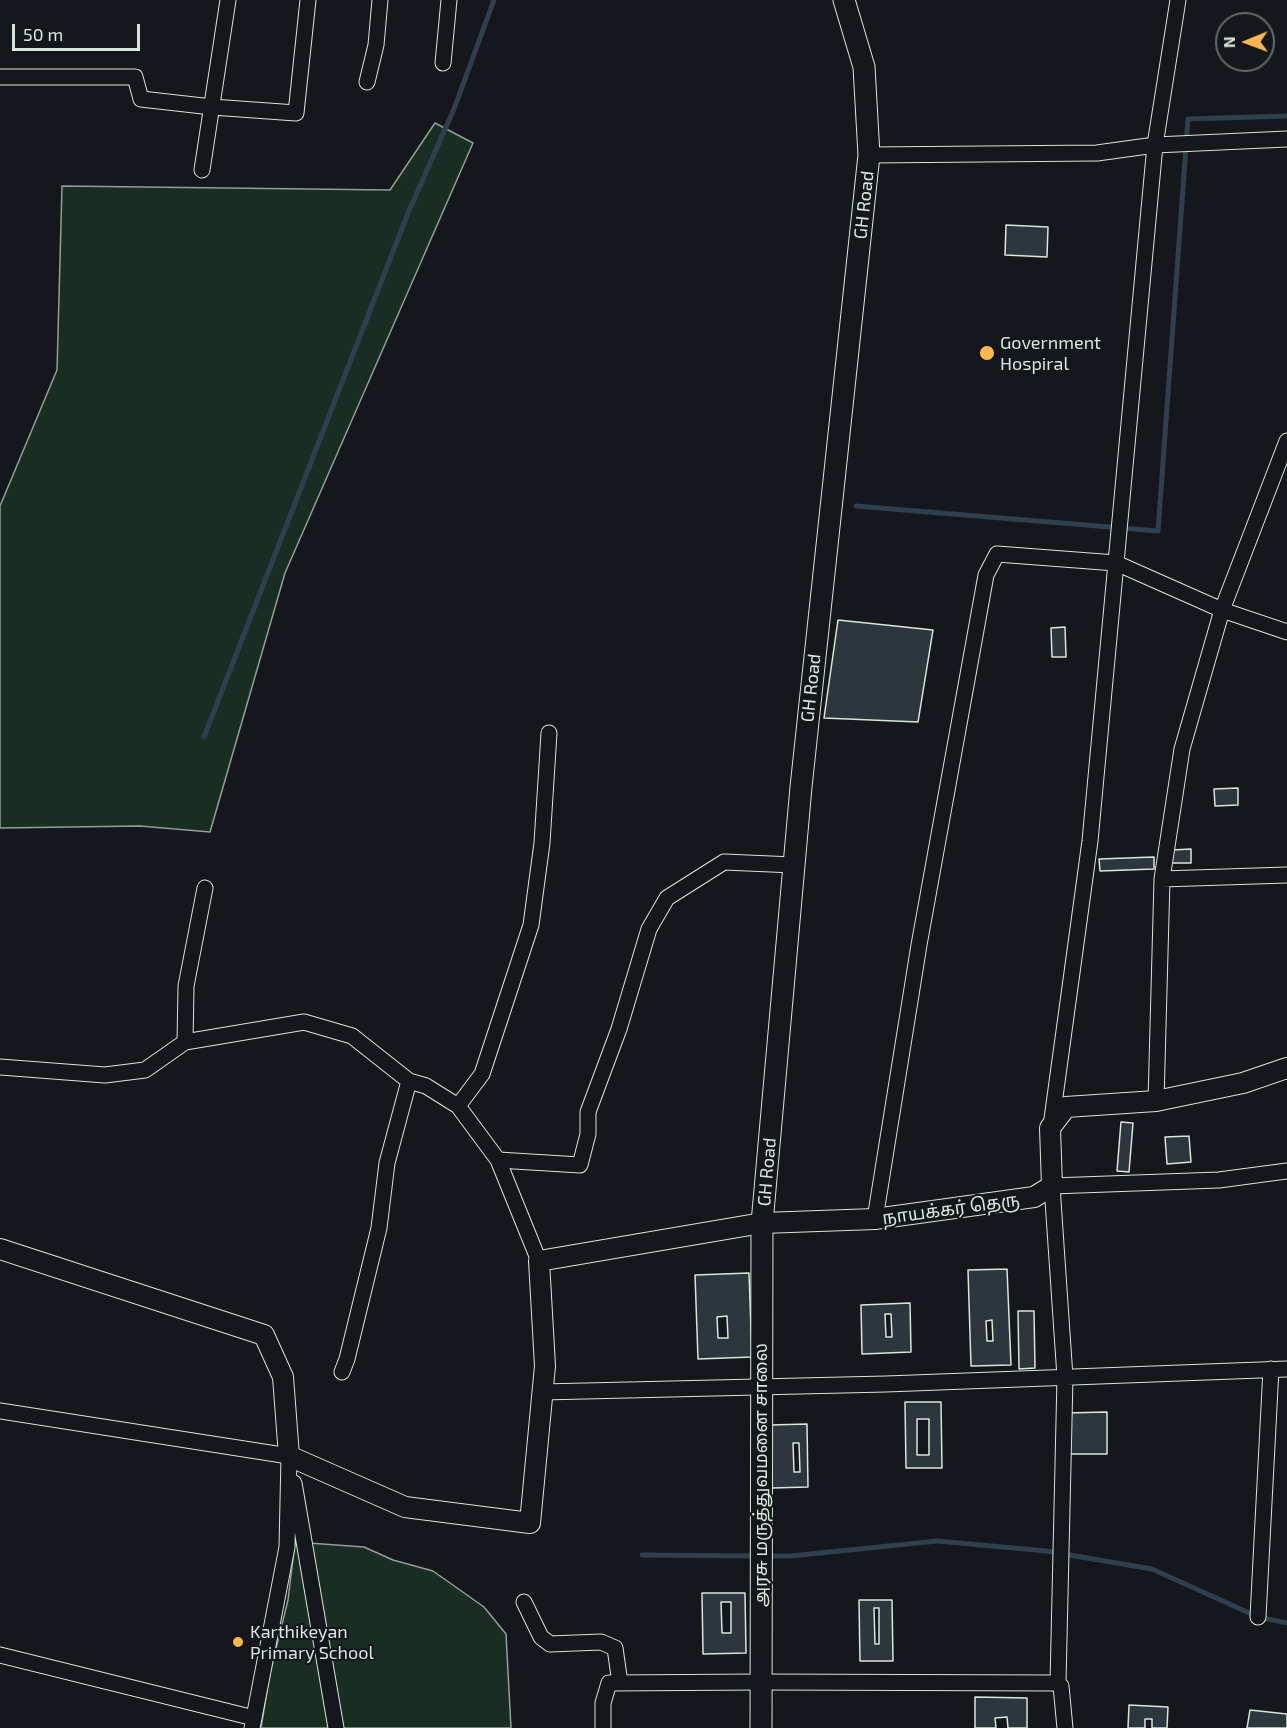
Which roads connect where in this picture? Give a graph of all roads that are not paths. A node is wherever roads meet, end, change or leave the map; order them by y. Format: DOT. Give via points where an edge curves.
graph roads {
  1 [pos="228,0"];
  2 [pos="308,0"];
  3 [pos="380,0"];
  4 [pos="449,0"];
  5 [pos="844,0"];
  6 [pos="1178,0"];
  7 [pos="443,63"];
  8 [pos="0,77"];
  9 [pos="367,82"];
  10 [pos="212,107"];
  11 [pos="1287,139"];
  12 [pos="1155,145"];
  13 [pos="869,155"];
  14 [pos="202,170"];
  15 [pos="1287,441"];
  16 [pos="1116,563"];
  17 [pos="1222,610"];
  18 [pos="1287,632"];
  19 [pos="549,733"];
  20 [pos="794,864"];
  21 [pos="1287,875"];
  22 [pos="1161,879"];
  23 [pos="205,888"];
  24 [pos="185,1042"];
  25 [pos="0,1066"];
  26 [pos="1287,1068"];
  27 [pos="409,1082"];
  28 [pos="1156,1101"];
  29 [pos="458,1106"];
  30 [pos="1050,1128"];
  31 [pos="498,1160"];
  32 [pos="1287,1171"];
  33 [pos="1052,1186"];
  34 [pos="874,1219"];
  35 [pos="762,1222"];
  36 [pos="0,1250"];
  37 [pos="539,1261"];
  38 [pos="1279,1369"];
  39 [pos="342,1372"];
  40 [pos="1065,1377"];
  41 [pos="760,1386"];
  42 [pos="542,1392"];
  43 [pos="0,1411"];
  44 [pos="289,1456"];
  45 [pos="524,1602"];
  46 [pos="1258,1617"];
  47 [pos="0,1655"];
  48 [pos="761,1682"];
  49 [pos="621,1683"];
  50 [pos="1058,1683"];
  51 [pos="253,1723"];
  52 [pos="336,1728"];
  53 [pos="603,1728"];
  54 [pos="761,1728"];
  55 [pos="1065,1728"];
  1 -- 10 [label="street"];
  2 -- 10 [label="street" via="296,113"];
  3 -- 9 [label="street"];
  4 -- 7 [label="street"];
  5 -- 13 [label="main road, GH Road" via="864,67"];
  6 -- 12 [label="street"];
  8 -- 10 [label="street" via="135,77 141,99"];
  10 -- 14 [label="street"];
  11 -- 12 [label="street"];
  12 -- 13 [label="street" via="1097,153"];
  12 -- 16 [label="street"];
  13 -- 20 [label="main road, GH Road"];
  15 -- 17 [label="street"];
  16 -- 17 [label="street"];
  16 -- 30 [label="street" via="1090,841"];
  16 -- 34 [label="street" via="997,554 986,575"];
  17 -- 18 [label="street"];
  17 -- 22 [label="street" via="1182,749"];
  19 -- 29 [label="street" via="542,843 531,925 482,1074"];
  20 -- 31 [label="street" via="724,862 667,898 649,929 619,1029 588,1112 588,1134 580,1165"];
  20 -- 35 [label="main road, GH Road"];
  21 -- 22 [label="street"];
  22 -- 28 [label="street"];
  23 -- 24 [label="street" via="186,986"];
  24 -- 25 [label="street" via="145,1070 105,1075"];
  24 -- 27 [label="street" via="304,1022 352,1036"];
  26 -- 28 [label="street" via="1243,1083"];
  27 -- 29 [label="street" via="426,1086"];
  27 -- 39 [label="street" via="387,1163 379,1228"];
  28 -- 30 [label="street" via="1066,1107"];
  29 -- 31 [label="street"];
  30 -- 33 [label="street"];
  31 -- 37 [label="street"];
  32 -- 33 [label="street" via="1219,1180"];
  33 -- 34 [label="street, நாயக்கர் தெரு" via="1034,1197"];
  33 -- 40 [label="street"];
  34 -- 35 [label="street, நாயக்கர் தெரு"];
  35 -- 37 [label="street, நாயக்கர் தெரு"];
  35 -- 41 [label="main road, அரசு மருத்துவமனை சாலை"];
  36 -- 44 [label="street" via="264,1335 283,1377"];
  37 -- 42 [label="street" via="545,1366"];
  38 -- 40 [label="street"];
  38 -- 46 [label="street"];
  40 -- 41 [label="street"];
  40 -- 50 [label="street"];
  41 -- 42 [label="street"];
  41 -- 48 [label="main road, அரசு மருத்துவமனை சாலை"];
  42 -- 44 [label="street" via="530,1522 405,1507"];
  43 -- 44 [label="street"];
  44 -- 51 [label="street" via="287,1547"];
  44 -- 52 [label="street"];
  45 -- 49 [label="street" via="541,1637 550,1644 601,1642 615,1648"];
  47 -- 51 [label="street"];
  48 -- 49 [label="street"];
  48 -- 50 [label="street"];
  48 -- 54 [label="main road, அரசு மருத்துவமனை சாலை"];
  49 -- 53 [label="street" via="609,1683 603,1703"];
  50 -- 55 [label="street"];
}
